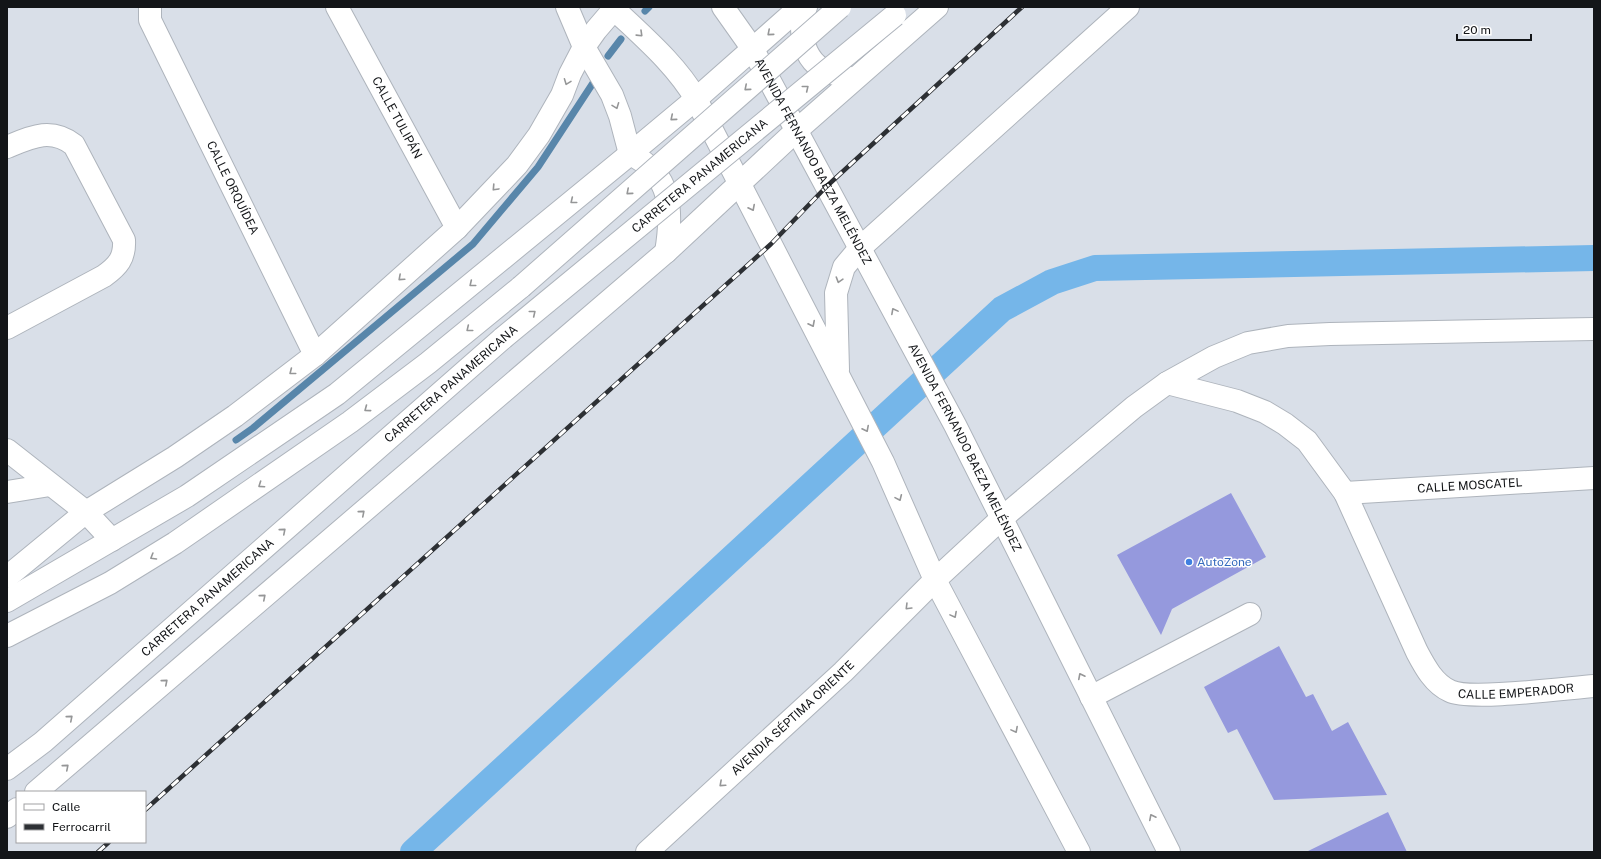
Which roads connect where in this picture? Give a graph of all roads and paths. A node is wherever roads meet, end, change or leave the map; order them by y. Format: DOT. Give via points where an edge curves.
graph roads {
  1 [pos="337,7"];
  2 [pos="567,7"];
  3 [pos="723,7"];
  4 [pos="800,7"];
  5 [pos="806,7"];
  6 [pos="840,7"];
  7 [pos="937,7"];
  8 [pos="1128,7"];
  9 [pos="613,8"];
  10 [pos="900,11"];
  11 [pos="150,14"];
  12 [pos="584,47"];
  13 [pos="752,48"];
  14 [pos="859,75"];
  15 [pos="696,99"];
  16 [pos="797,130"];
  17 [pos="7,147"];
  18 [pos="630,154"];
  19 [pos="740,184"];
  20 [pos="457,228"];
  21 [pos="860,248"];
  22 [pos="666,252"];
  23 [pos="7,328"];
  24 [pos="1594,329"];
  25 [pos="315,355"];
  26 [pos="838,375"];
  27 [pos="1167,383"];
  28 [pos="7,450"];
  29 [pos="1594,478"];
  30 [pos="50,485"];
  31 [pos="7,492"];
  32 [pos="1345,493"];
  33 [pos="86,512"];
  34 [pos="1002,518"];
  35 [pos="112,540"];
  36 [pos="7,578"];
  37 [pos="935,580"];
  38 [pos="7,601"];
  39 [pos="1250,614"];
  40 [pos="7,636"];
  41 [pos="1594,686"];
  42 [pos="1091,697"];
  43 [pos="7,770"];
  44 [pos="37,791"];
  45 [pos="16,809"];
  46 [pos="7,817"];
  47 [pos="647,852"];
  48 [pos="1079,852"];
  49 [pos="1169,852"];
  1 -- 20 [label="main road, CALLE TULIPÁN"];
  2 -- 12 [label="main road"];
  3 -- 13 [label="main road, AVENIDA FERNANDO BAEZA MELÉNDEZ"];
  4 -- 13 [label="main road, one-way"];
  5 -- 14 [label="main road" via="801,20 802,37 806,51 816,65 828,72"];
  6 -- 40 [label="main road, one-way, bridge" via="521,287 428,363 350,422 182,538 110,583"];
  7 -- 14 [label="main road"];
  8 -- 21 [label="main road"];
  9 -- 12 [label="main road"];
  9 -- 15 [label="main road, one-way" via="674,67"];
  43 -- 10 [label="main road, CARRETERA PANAMERICANA, one-way, bridge" via="503,338"];
  11 -- 25 [label="main road, CALLE ORQUÍDEA"];
  12 -- 18 [label="main road, one-way" via="612,95"];
  12 -- 20 [label="main road, one-way" via="562,95 539,135 517,165"];
  13 -- 15 [label="main road"];
  13 -- 16 [label="main road, AVENIDA FERNANDO BAEZA MELÉNDEZ"];
  14 -- 16 [label="main road"];
  15 -- 18 [label="main road, one-way"];
  15 -- 19 [label="main road"];
  16 -- 19 [label="main road"];
  16 -- 21 [label="main road, AVENIDA FERNANDO BAEZA MELÉNDEZ"];
  17 -- 23 [label="main road" via="44,135 65,138 74,145 124,240 125,248 122,260 104,276"];
  18 -- 22 [label="main road" via="656,172 664,187 671,215"];
  18 -- 35 [label="main road, one-way" via="337,394 187,496"];
  19 -- 22 [label="main road"];
  19 -- 26 [label="main road, one-way"];
  20 -- 25 [label="main road, one-way"];
  21 -- 26 [label="main road, one-way" via="844,267 836,293"];
  34 -- 21 [label="main road, AVENIDA FERNANDO BAEZA MELÉNDEZ, one-way"];
  44 -- 22 [label="main road, one-way"];
  24 -- 27 [label="main road, AVENDIA SÉPTIMA ORIENTE" via="1288,336 1248,343 1214,357"];
  25 -- 33 [label="main road, one-way" via="235,416"];
  26 -- 37 [label="main road, one-way" via="883,462"];
  27 -- 32 [label="main road" via="1237,401 1265,412 1285,424 1307,441"];
  27 -- 34 [label="main road, AVENDIA SÉPTIMA ORIENTE"];
  28 -- 30 [label="main road"];
  29 -- 32 [label="main road, CALLE MOSCATEL"];
  30 -- 31 [label="main road"];
  30 -- 33 [label="main road"];
  32 -- 41 [label="main road, CALLE EMPERADOR" via="1417,652 1427,670 1440,685 1451,692 1465,695"];
  33 -- 35 [label="main road"];
  33 -- 36 [label="main road"];
  34 -- 37 [label="main road, AVENDIA SÉPTIMA ORIENTE"];
  42 -- 34 [label="main road, AVENIDA FERNANDO BAEZA MELÉNDEZ, one-way"];
  35 -- 38 [label="main road"];
  37 -- 47 [label="main road, AVENDIA SÉPTIMA ORIENTE, one-way" via="843,672"];
  37 -- 48 [label="main road, one-way"];
  39 -- 42 [label="main road"];
  49 -- 42 [label="main road, AVENIDA FERNANDO BAEZA MELÉNDEZ, one-way"];
  45 -- 46 [label="main road"];
}
